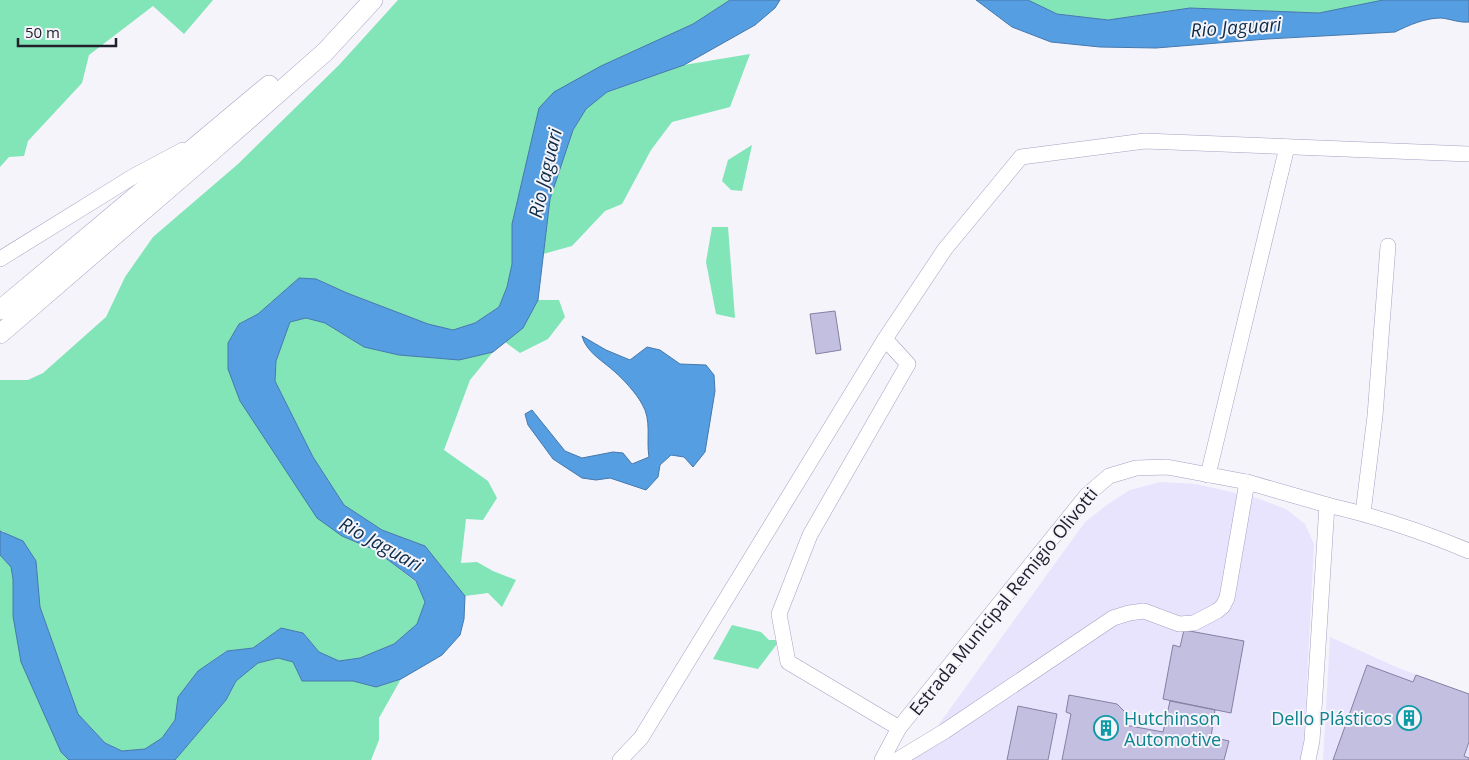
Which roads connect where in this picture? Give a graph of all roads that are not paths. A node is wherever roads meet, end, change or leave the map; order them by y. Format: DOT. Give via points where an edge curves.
graph roads {
  1 [pos="359,0"];
  2 [pos="373,0"];
  3 [pos="200,142"];
  4 [pos="1287,147"];
  5 [pos="1469,154"];
  6 [pos="1388,246"];
  7 [pos="0,259"];
  8 [pos="0,310"];
  9 [pos="0,334"];
  10 [pos="885,339"];
  11 [pos="1208,475"];
  12 [pos="1248,482"];
  13 [pos="1328,505"];
  14 [pos="1363,514"];
  15 [pos="1469,551"];
  16 [pos="900,728"];
  17 [pos="620,760"];
  18 [pos="882,760"];
  19 [pos="897,760"];
  20 [pos="1308,760"];
  1 -- 3 [label="main road" via="305,54"];
  2 -- 9 [label="main road" via="325,52"];
  3 -- 7 [label="street" via="134,176"];
  3 -- 8 [label="main road"];
  4 -- 5 [label="street"];
  4 -- 10 [label="street" via="1145,141 1021,157 945,249"];
  4 -- 11 [label="street"];
  6 -- 14 [label="street" via="1375,416"];
  10 -- 16 [label="street" via="908,364 810,535 779,614 788,662"];
  10 -- 17 [label="street" via="641,738"];
  11 -- 12 [label="street, Estrada Municipal Remigio Olivotti"];
  11 -- 16 [label="street, Estrada Municipal Remigio Olivotti" via="1166,467 1136,468 1109,476 1087,495"];
  12 -- 13 [label="street, Estrada Municipal Remigio Olivotti"];
  12 -- 19 [label="street" via="1224,606 1194,623 1179,624 1144,611 1114,618"];
  13 -- 14 [label="street, Estrada Municipal Remigio Olivotti"];
  13 -- 20 [label="street"];
  14 -- 15 [label="street, Estrada Municipal Remigio Olivotti"];
  16 -- 18 [label="street, Estrada Municipal Remigio Olivotti"];
}
